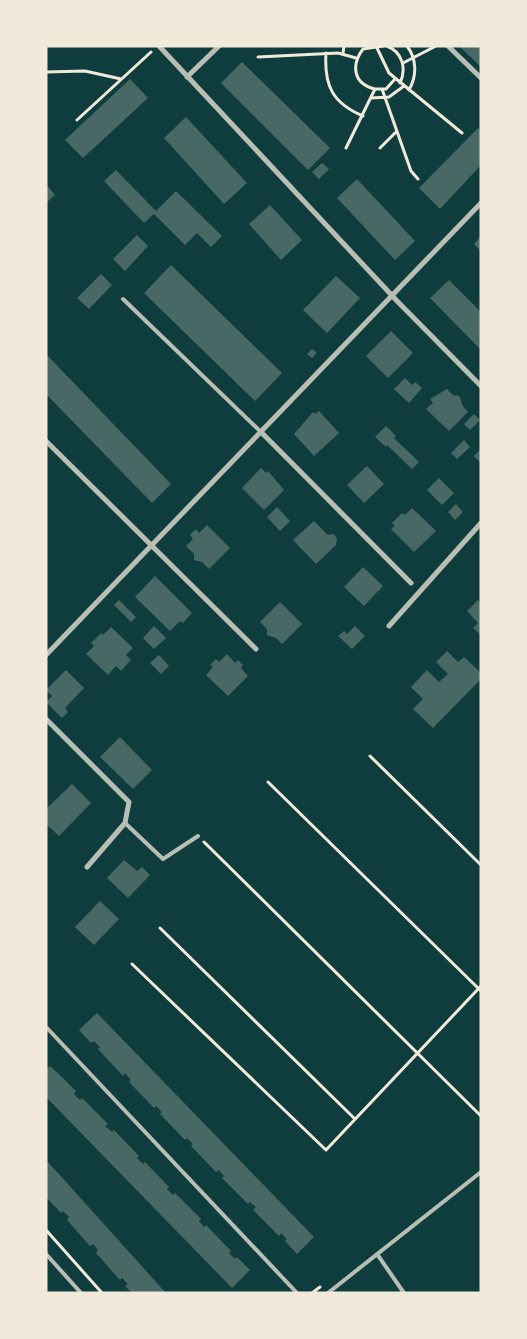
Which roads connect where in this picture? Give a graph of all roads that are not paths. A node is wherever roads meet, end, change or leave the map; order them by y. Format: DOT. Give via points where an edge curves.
graph roads {
  1 [pos="159,46"];
  2 [pos="219,46"];
  3 [pos="448,46"];
  4 [pos="187,77"];
  5 [pos="481,78"];
  6 [pos="481,203"];
  7 [pos="392,296"];
  8 [pos="123,300"];
  9 [pos="481,386"];
  10 [pos="261,432"];
  11 [pos="46,441"];
  12 [pos="481,523"];
  13 [pos="152,545"];
  14 [pos="411,583"];
  15 [pos="389,626"];
  16 [pos="256,649"];
  17 [pos="46,655"];
  18 [pos="46,719"];
  19 [pos="125,823"];
  20 [pos="198,836"];
  21 [pos="86,867"];
  22 [pos="47,1028"];
  23 [pos="481,1172"];
  24 [pos="46,1254"];
  25 [pos="376,1254"];
  26 [pos="81,1293"];
  27 [pos="297,1293"];
  28 [pos="328,1293"];
  29 [pos="404,1293"];
  1 -- 4 [label="street"];
  2 -- 4 [label="street"];
  3 -- 5 [label="street"];
  4 -- 7 [label="street"];
  6 -- 7 [label="street"];
  7 -- 9 [label="street"];
  7 -- 10 [label="street"];
  8 -- 10 [label="lane"];
  10 -- 13 [label="street"];
  10 -- 14 [label="street"];
  11 -- 13 [label="street"];
  12 -- 15 [label="street"];
  13 -- 16 [label="street"];
  13 -- 17 [label="street"];
  18 -- 19 [label="street" via="129,802"];
  19 -- 20 [label="lane" via="163,859"];
  19 -- 21 [label="street"];
  22 -- 27 [label="lane"];
  23 -- 25 [label="lane"];
  24 -- 26 [label="lane"];
  25 -- 28 [label="lane"];
  25 -- 29 [label="lane"];
}
